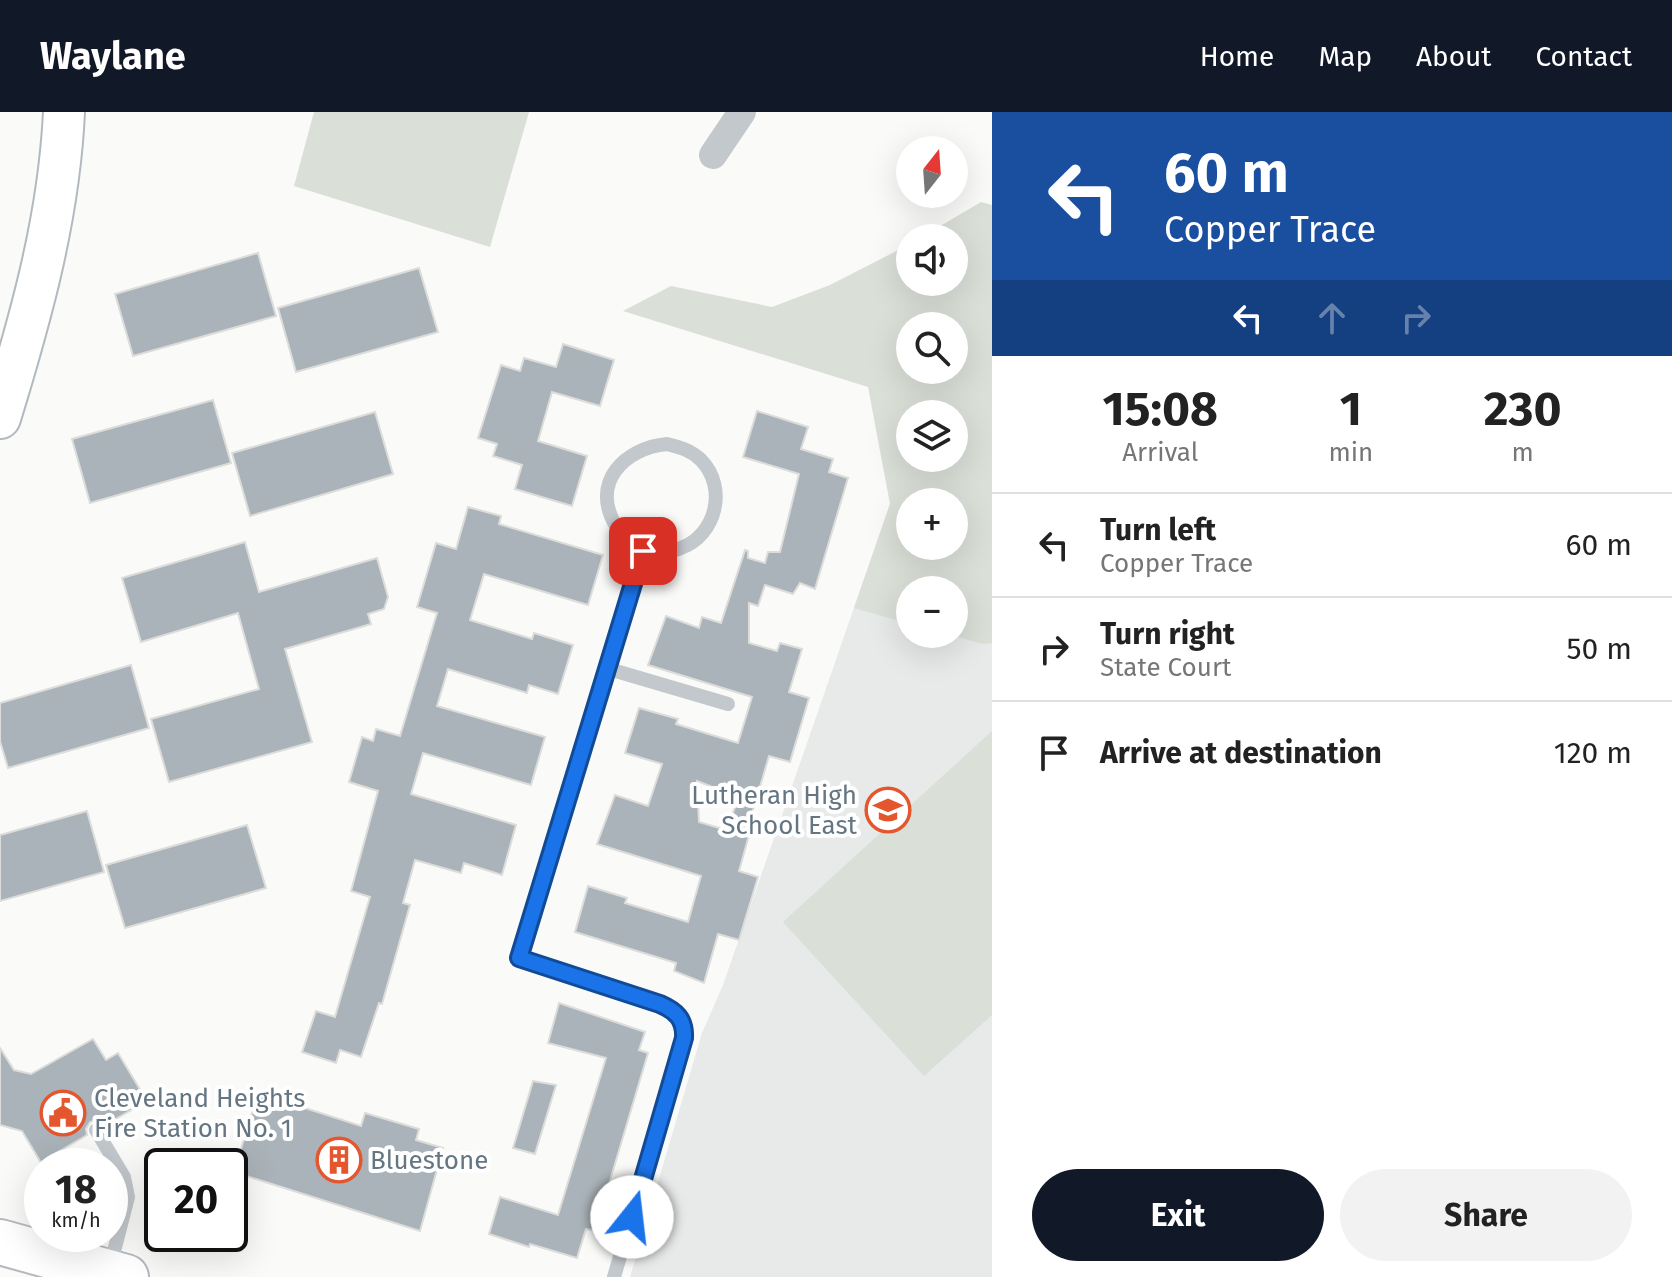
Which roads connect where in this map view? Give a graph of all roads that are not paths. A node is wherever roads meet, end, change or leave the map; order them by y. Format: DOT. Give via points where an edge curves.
graph roads {
  1 [pos="64,112"];
  2 [pos="742,112"];
  3 [pos="713,155"];
  4 [pos="0,418"];
  5 [pos="643,551"];
  6 [pos="609,669"];
  7 [pos="728,704"];
  8 [pos="96,1130"];
  9 [pos="0,1242"];
  10 [pos="117,1274"];
  11 [pos="614,1277"];
  1 -- 4 [label="street" via="51,232"];
  2 -- 3 [label="street"];
  5 -- 5 [label="lane" via="678,550 708,528 715,510 711,474 685,449 648,446 620,463 612,478 609,511 616,527"];
  5 -- 6 [label="lane"];
  6 -- 7 [label="lane"];
  6 -- 11 [label="lane" via="519,958 660,1004 673,1010 685,1028"];
  8 -- 10 [label="lane" via="124,1177 128,1197"];
  9 -- 10 [label="main road"];
}
